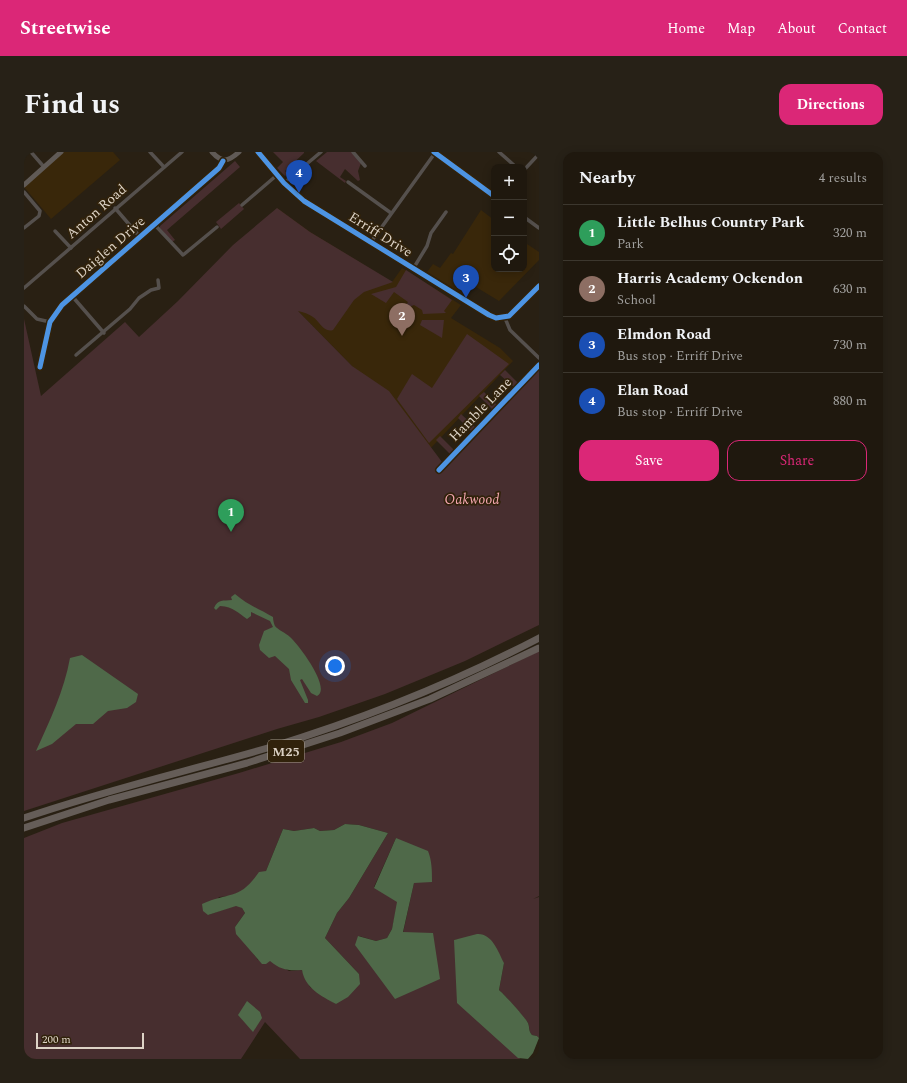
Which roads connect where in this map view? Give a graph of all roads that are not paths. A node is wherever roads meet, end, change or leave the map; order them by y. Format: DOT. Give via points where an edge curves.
graph roads {
  1 [pos="31,152"];
  2 [pos="61,152"];
  3 [pos="150,152"];
  4 [pos="182,152"];
  5 [pos="212,152"];
  6 [pos="239,152"];
  7 [pos="258,152"];
  8 [pos="321,152"];
  9 [pos="353,152"];
  10 [pos="499,152"];
  11 [pos="434,153"];
  12 [pos="539,154"];
  13 [pos="223,161"];
  14 [pos="513,164"];
  15 [pos="365,166"];
  16 [pos="44,167"];
  17 [pos="164,167"];
  18 [pos="527,167"];
  19 [pos="277,175"];
  20 [pos="348,182"];
  21 [pos="284,183"];
  22 [pos="24,184"];
  23 [pos="24,192"];
  24 [pos="491,194"];
  25 [pos="242,205"];
  26 [pos="115,208"];
  27 [pos="446,212"];
  28 [pos="391,213"];
  29 [pos="527,219"];
  30 [pos="154,224"];
  31 [pos="217,226"];
  32 [pos="24,228"];
  33 [pos="539,228"];
  34 [pos="55,231"];
  35 [pos="140,237"];
  36 [pos="371,242"];
  37 [pos="70,248"];
  38 [pos="413,268"];
  39 [pos="158,280"];
  40 [pos="539,286"];
  41 [pos="24,288"];
  42 [pos="72,296"];
  43 [pos="24,306"];
  44 [pos="505,318"];
  45 [pos="50,322"];
  46 [pos="104,333"];
  47 [pos="76,356"];
  48 [pos="539,358"];
  49 [pos="539,365"];
  50 [pos="40,367"];
  51 [pos="439,470"];
  52 [pos="539,638"];
  53 [pos="539,648"];
  54 [pos="24,818"];
  55 [pos="24,828"];
  1 -- 16 [label="street"];
  2 -- 16 [label="street"];
  3 -- 17 [label="street"];
  4 -- 17 [label="street, Anton Road"];
  5 -- 13 [label="street"];
  6 -- 13 [label="street, Daiglen Drive" via="229,160"];
  7 -- 19 [label="street, Erriff Drive"];
  8 -- 21 [label="street"];
  9 -- 15 [label="street"];
  10 -- 14 [label="street"];
  11 -- 24 [label="street"];
  11 -- 28 [label="street"];
  12 -- 18 [label="street"];
  13 -- 30 [label="street, Daiglen Drive" via="219,168"];
  16 -- 22 [label="street"];
  17 -- 26 [label="street, Anton Road"];
  19 -- 21 [label="street, Erriff Drive"];
  19 -- 25 [label="street"];
  20 -- 28 [label="street"];
  21 -- 36 [label="street, Erriff Drive" via="304,201"];
  23 -- 32 [label="street" via="40,211 39,216"];
  26 -- 35 [label="street"];
  26 -- 37 [label="street, Anton Road"];
  27 -- 38 [label="street" via="431,232 427,246"];
  28 -- 36 [label="street"];
  29 -- 33 [label="street"];
  30 -- 31 [label="street" via="183,255"];
  30 -- 35 [label="street, Daiglen Drive"];
  34 -- 37 [label="street"];
  35 -- 42 [label="street, Daiglen Drive"];
  36 -- 38 [label="street, Erriff Drive"];
  37 -- 41 [label="street, Anton Road"];
  38 -- 44 [label="street, Erriff Drive" via="489,315"];
  39 -- 46 [label="street" via="159,288 150,290 139,298"];
  40 -- 44 [label="street"];
  42 -- 45 [label="street, Daiglen Drive"];
  42 -- 46 [label="street, Daiglen Drive"];
  43 -- 45 [label="street" via="37,319"];
  44 -- 48 [label="street" via="510,330"];
  45 -- 50 [label="street, Daiglen Drive"];
  46 -- 47 [label="street"];
  49 -- 51 [label="street, Hamble Lane"];
  52 -- 54 [label="highway, M25" via="449,681 339,724 246,754 99,793"];
  53 -- 55 [label="highway, M25" via="441,694 340,733 247,763 109,800"];
}
